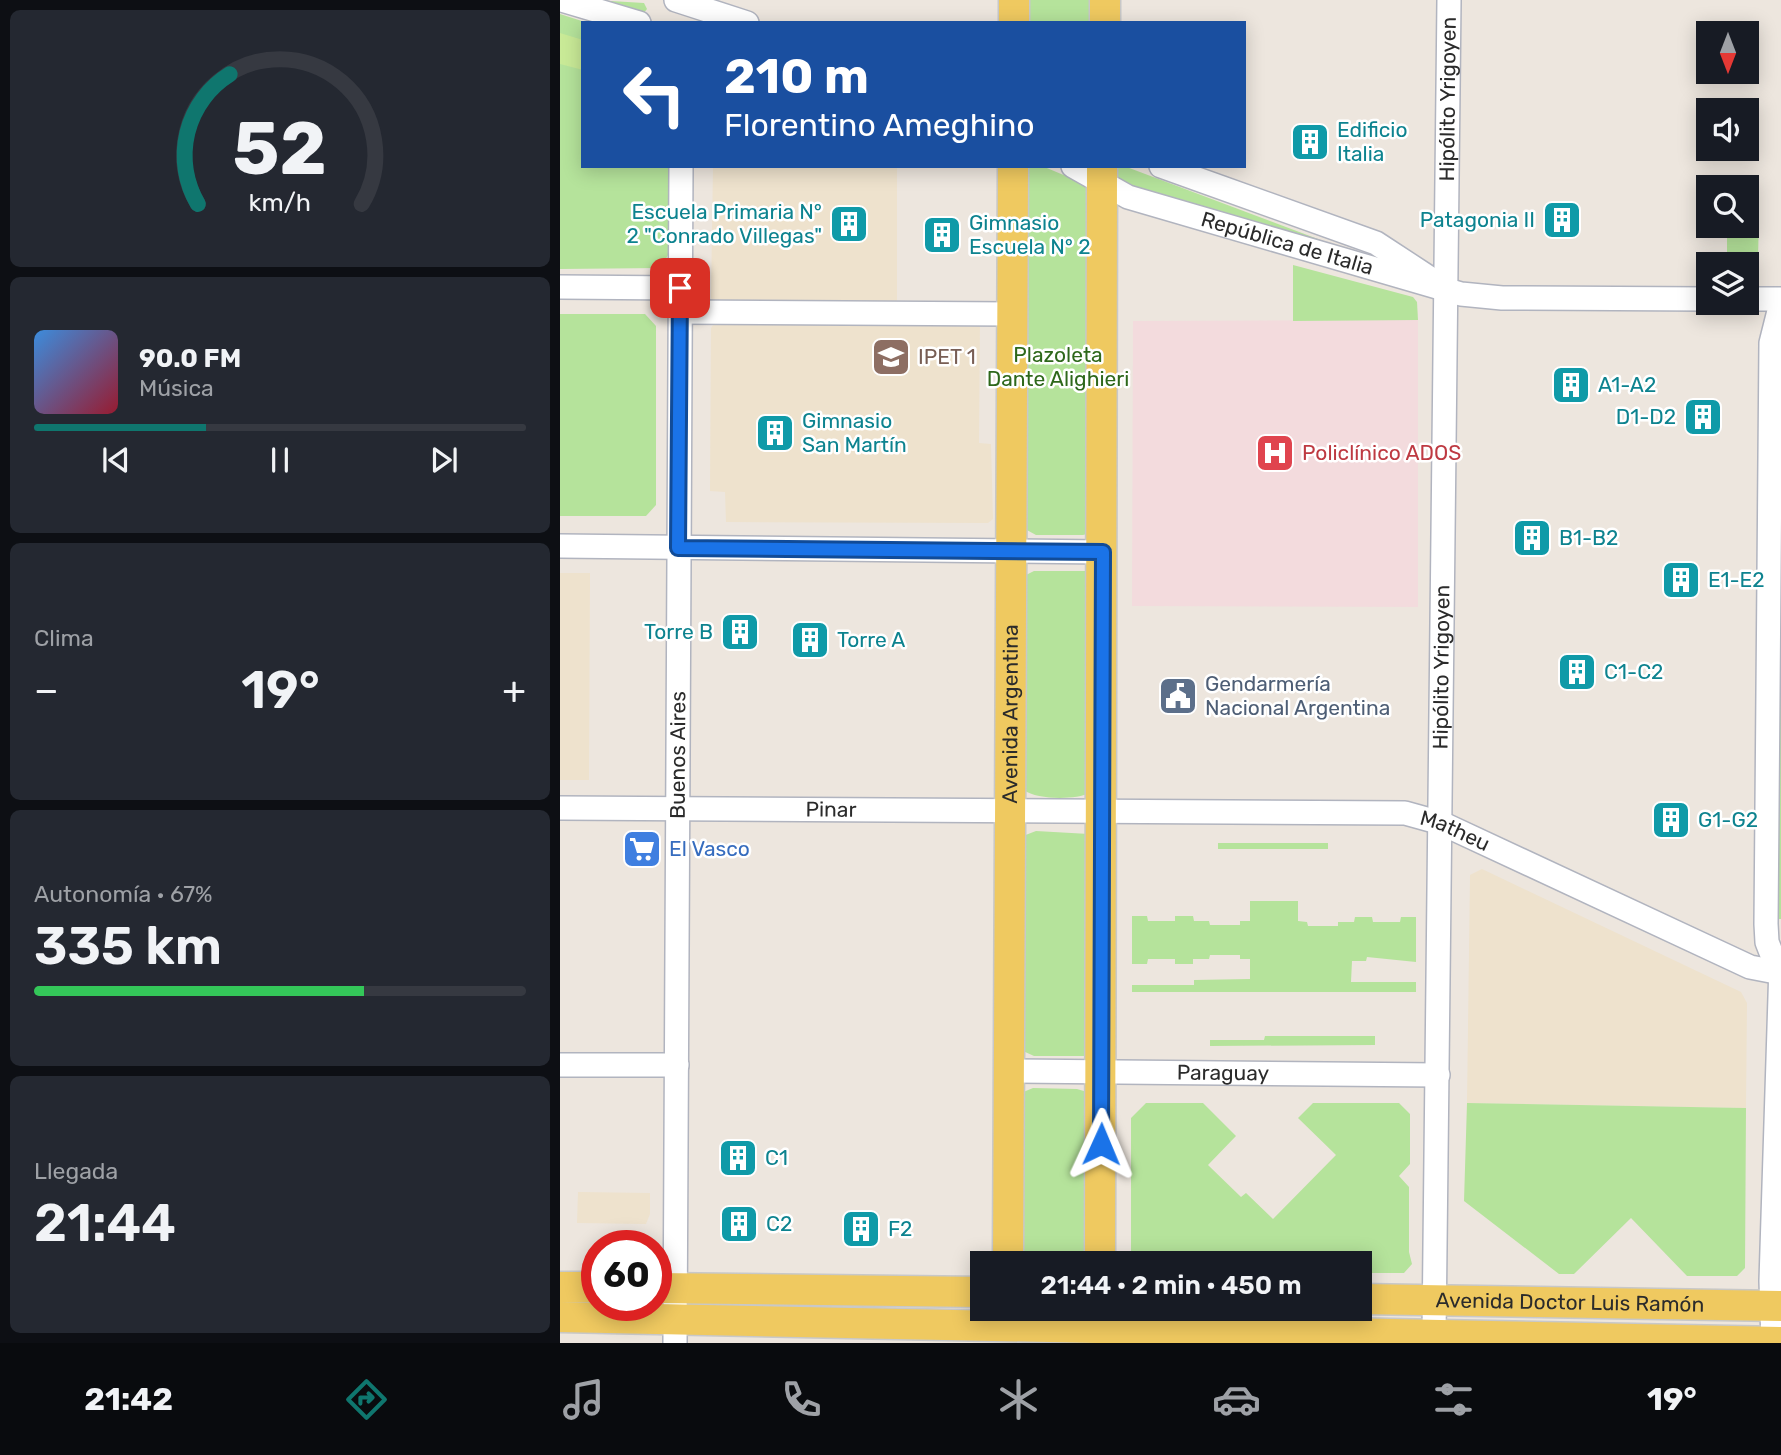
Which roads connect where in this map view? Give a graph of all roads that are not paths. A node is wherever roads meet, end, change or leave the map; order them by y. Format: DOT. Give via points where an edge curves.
graph roads {
  1 [pos="562,0"];
  2 [pos="1014,0"];
  3 [pos="1105,0"];
  4 [pos="1449,0"];
  5 [pos="681,6"];
  6 [pos="632,21"];
  7 [pos="739,21"];
  8 [pos="1014,21"];
  9 [pos="1105,21"];
  10 [pos="681,168"];
  11 [pos="1013,168"];
  12 [pos="1076,168"];
  13 [pos="1167,168"];
  14 [pos="1108,188"];
  15 [pos="560,287"];
  16 [pos="680,288"];
  17 [pos="1447,291"];
  18 [pos="1696,299"];
  19 [pos="1759,300"];
  20 [pos="1781,301"];
  21 [pos="680,312"];
  22 [pos="1012,314"];
  23 [pos="560,547"];
  24 [pos="678,548"];
  25 [pos="1012,551"];
  26 [pos="1103,552"];
  27 [pos="560,808"];
  28 [pos="678,809"];
  29 [pos="1009,811"];
  30 [pos="1102,812"];
  31 [pos="1441,823"];
  32 [pos="1780,970"];
  33 [pos="560,1065"];
  34 [pos="677,1065"];
  35 [pos="1008,1071"];
  36 [pos="1102,1072"];
  37 [pos="1438,1075"];
  38 [pos="669,1230"];
  39 [pos="1008,1251"];
  40 [pos="1100,1251"];
  41 [pos="560,1287"];
  42 [pos="581,1287"];
  43 [pos="672,1288"];
  44 [pos="970,1292"];
  45 [pos="1372,1299"];
  46 [pos="1435,1300"];
  47 [pos="1776,1306"];
  48 [pos="672,1314"];
  49 [pos="560,1317"];
  50 [pos="1008,1326"];
  51 [pos="1099,1326"];
  52 [pos="676,1331"];
  53 [pos="1434,1335"];
  54 [pos="1611,1340"];
  55 [pos="1781,1342"];
  56 [pos="1773,1343"];
  1 -- 6 [label="street"];
  2 -- 8 [label="main road"];
  3 -- 9 [label="main road"];
  4 -- 17 [label="street, Hipólito Yrigoyen"];
  5 -- 7 [label="street"];
  10 -- 16 [label="street, Buenos Aires"];
  11 -- 22 [label="main road, Avenida Argentina"];
  12 -- 14 [label="street, República de Italia"];
  13 -- 17 [label="street, República de Italia" via="1377,243"];
  14 -- 17 [label="street, República de Italia"];
  14 -- 26 [label="main road"];
  15 -- 16 [label="street"];
  16 -- 21 [label="street, Buenos Aires"];
  17 -- 18 [label="street, República de Italia" via="1502,298"];
  17 -- 31 [label="street, Hipólito Yrigoyen"];
  19 -- 20 [label="street"];
  20 -- 32 [label="street" via="1771,343 1766,924 1767,942"];
  21 -- 22 [label="street"];
  21 -- 24 [label="street, Buenos Aires"];
  22 -- 25 [label="main road, Avenida Argentina"];
  23 -- 24 [label="street"];
  24 -- 25 [label="street"];
  24 -- 28 [label="street, Buenos Aires"];
  25 -- 26 [label="street"];
  25 -- 29 [label="main road, Avenida Argentina"];
  26 -- 30 [label="main road"];
  27 -- 28 [label="street, Pinar"];
  28 -- 29 [label="street, Pinar"];
  28 -- 34 [label="street, Buenos Aires"];
  29 -- 30 [label="street, Pinar"];
  29 -- 35 [label="main road, Avenida Argentina"];
  30 -- 31 [label="street, Matheu" via="1391,812"];
  30 -- 36 [label="main road"];
  31 -- 32 [label="street, Matheu" via="1750,967"];
  31 -- 37 [label="street, Hipólito Yrigoyen"];
  32 -- 47 [label="street"];
  33 -- 34 [label="street"];
  34 -- 38 [label="street, Buenos Aires"];
  35 -- 36 [label="street, Paraguay"];
  35 -- 39 [label="main road, Avenida Argentina"];
  36 -- 37 [label="street, Paraguay"];
  36 -- 40 [label="main road"];
  37 -- 46 [label="street, Hipólito Yrigoyen"];
  41 -- 42 [label="main road"];
  43 -- 44 [label="main road"];
  45 -- 46 [label="main road, Avenida Doctor Luis Ramón"];
  46 -- 47 [label="main road, Avenida Doctor Luis Ramón"];
  46 -- 53 [label="street, Hipólito Yrigoyen"];
  47 -- 56 [label="street"];
  48 -- 52 [label="street, Buenos Aires"];
  49 -- 52 [label="main road, Avenida Doctor Luis Ramón"];
  50 -- 51 [label="main road, Avenida Doctor Luis Ramón"];
  50 -- 52 [label="main road, Avenida Doctor Luis Ramón"];
  51 -- 53 [label="main road, Avenida Doctor Luis Ramón"];
  53 -- 54 [label="main road, Avenida Doctor Luis Ramón"];
  54 -- 56 [label="main road, Avenida Doctor Luis Ramón"];
  55 -- 56 [label="main road, Avenida Doctor Luis Ramón"];
}
